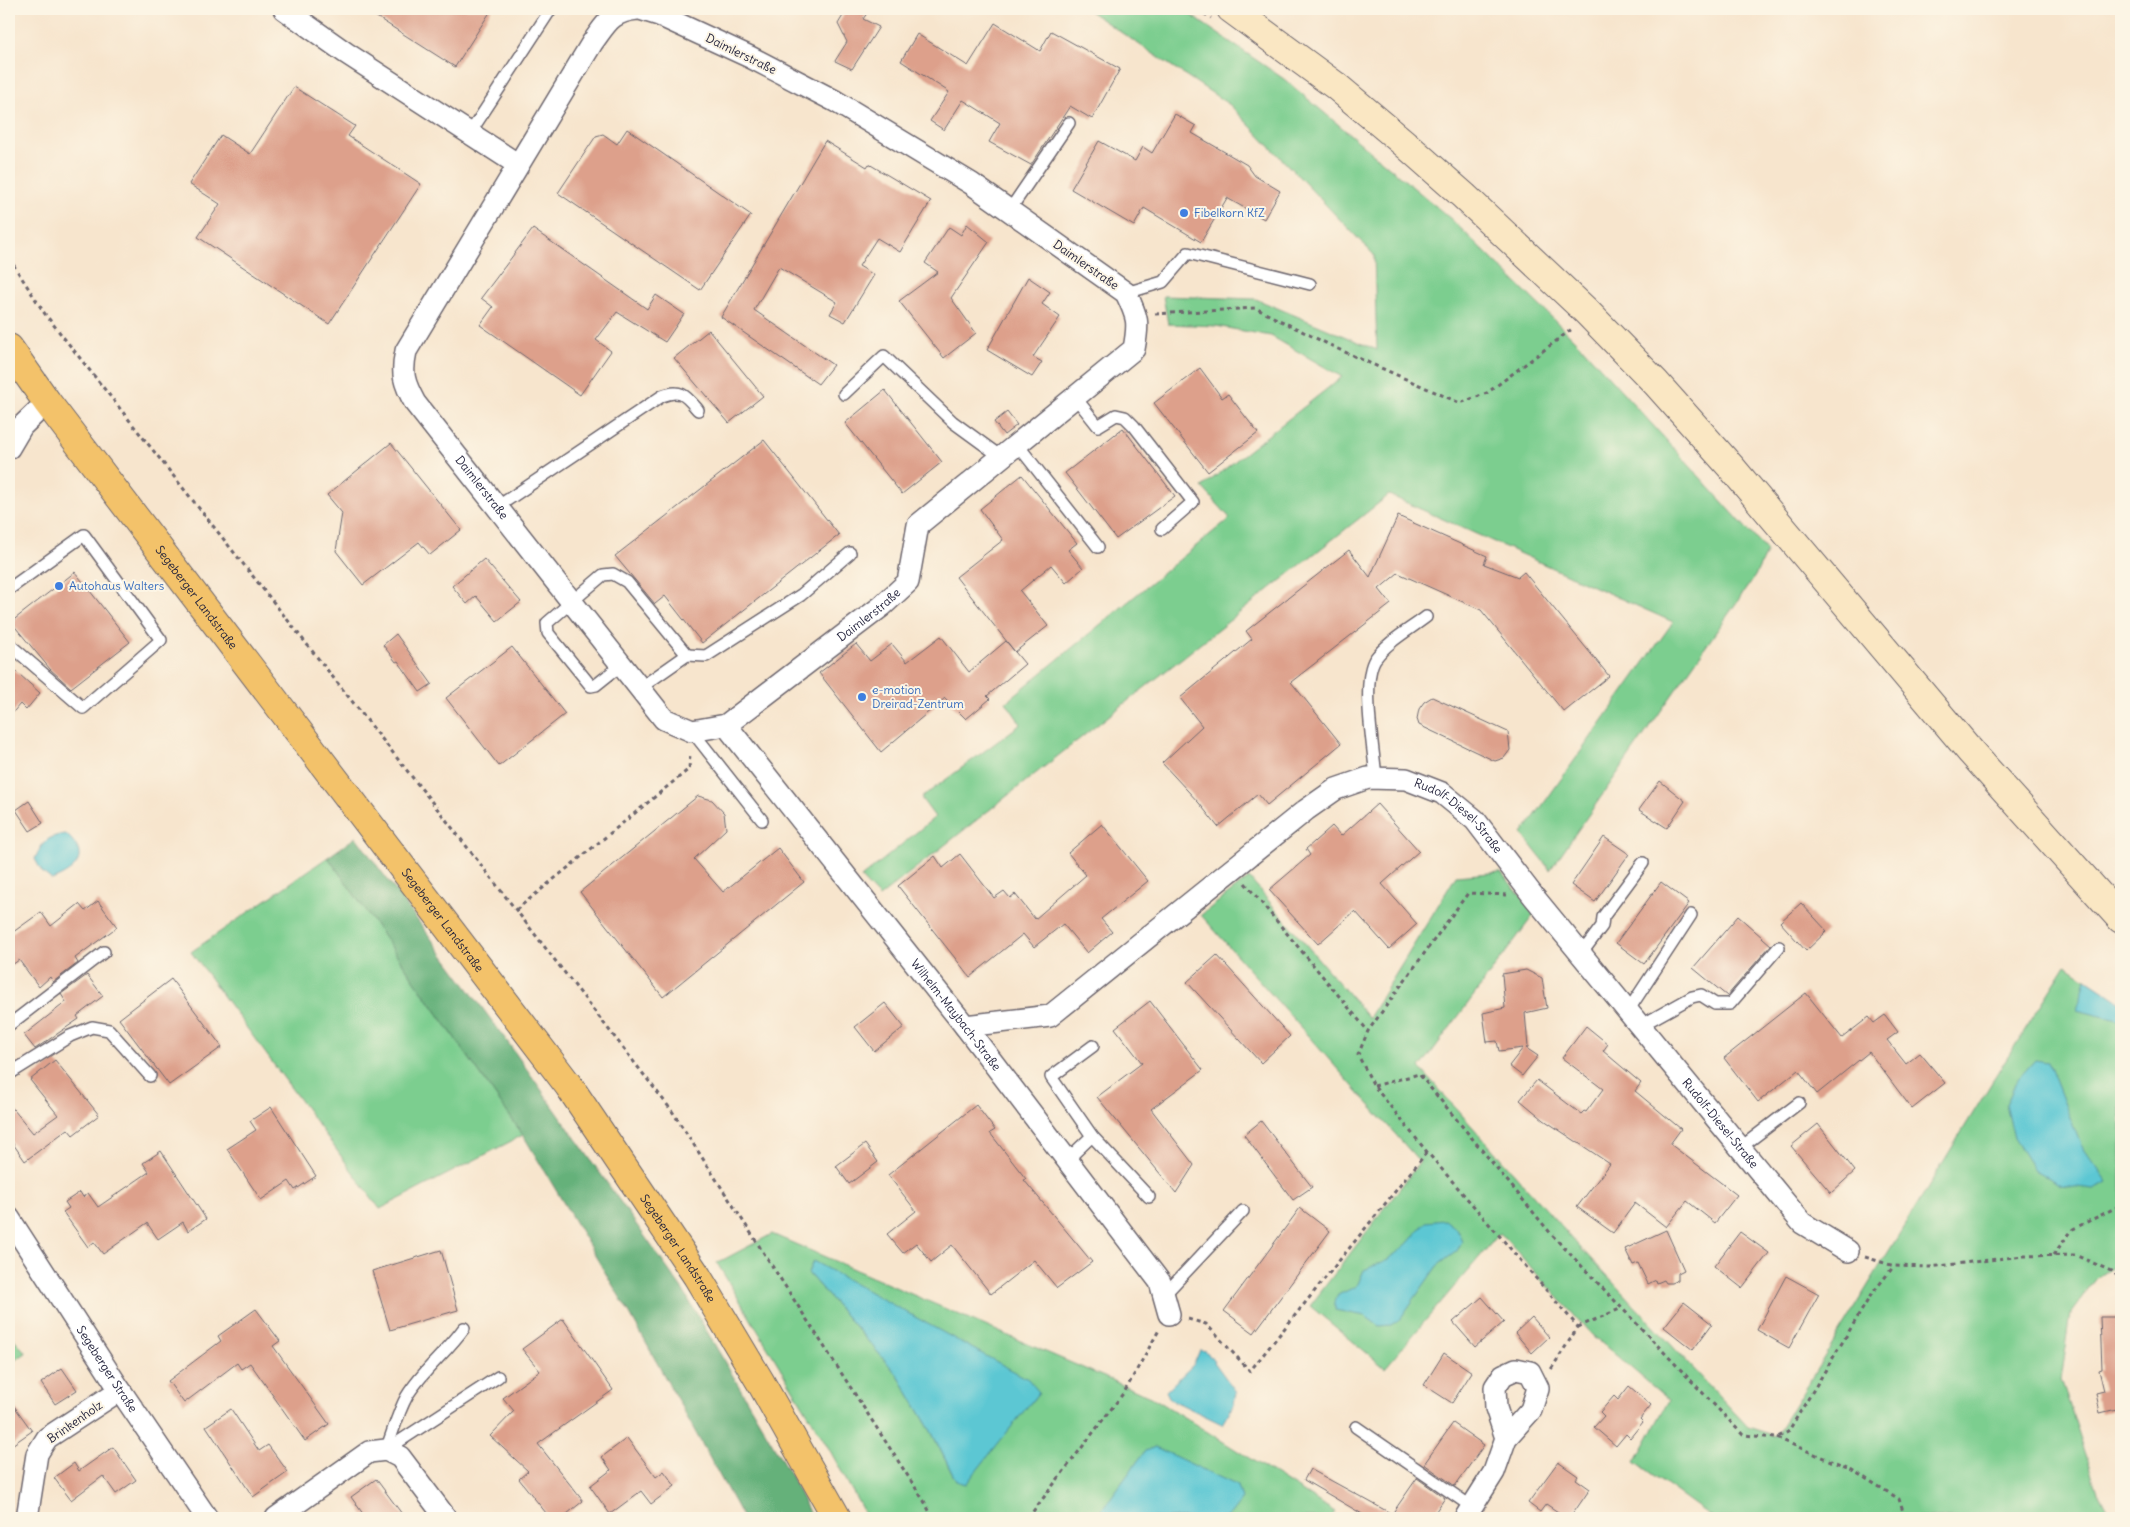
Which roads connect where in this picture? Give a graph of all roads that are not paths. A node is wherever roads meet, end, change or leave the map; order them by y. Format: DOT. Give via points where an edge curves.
graph roads {
  1 [pos="284,9"];
  2 [pos="551,9"];
  3 [pos="638,9"];
  4 [pos="1222,14"];
  5 [pos="1070,123"];
  6 [pos="470,133"];
  7 [pos="517,164"];
  8 [pos="1009,211"];
  9 [pos="1310,284"];
  10 [pos="1126,293"];
  11 [pos="9,348"];
  12 [pos="844,394"];
  13 [pos="1074,397"];
  14 [pos="47,402"];
  15 [pos="698,410"];
  16 [pos="9,448"];
  17 [pos="1009,450"];
  18 [pos="497,508"];
  19 [pos="1162,529"];
  20 [pos="1098,547"];
  21 [pos="850,553"];
  22 [pos="9,589"];
  23 [pos="572,603"];
  24 [pos="1426,617"];
  25 [pos="9,644"];
  26 [pos="687,655"];
  27 [pos="622,665"];
  28 [pos="640,688"];
  29 [pos="726,725"];
  30 [pos="692,731"];
  31 [pos="1376,778"];
  32 [pos="762,820"];
  33 [pos="1643,863"];
  34 [pos="1691,915"];
  35 [pos="2121,919"];
  36 [pos="1779,946"];
  37 [pos="104,952"];
  38 [pos="1582,954"];
  39 [pos="1634,1018"];
  40 [pos="9,1025"];
  41 [pos="965,1026"];
  42 [pos="1093,1046"];
  43 [pos="9,1074"];
  44 [pos="150,1076"];
  45 [pos="1799,1103"];
  46 [pos="1092,1136"];
  47 [pos="1740,1148"];
  48 [pos="1067,1160"];
  49 [pos="1149,1197"];
  50 [pos="1243,1211"];
  51 [pos="9,1218"];
  52 [pos="1848,1251"];
  53 [pos="1166,1305"];
  54 [pos="464,1328"];
  55 [pos="498,1377"];
  56 [pos="120,1390"];
  57 [pos="1356,1427"];
  58 [pos="1506,1438"];
  59 [pos="386,1450"];
  60 [pos="1468,1513"];
  61 [pos="27,1518"];
  62 [pos="207,1518"];
  63 [pos="276,1518"];
  64 [pos="446,1518"];
  65 [pos="837,1518"];
  1 -- 6 [label="street"];
  2 -- 6 [label="lane"];
  3 -- 7 [label="street, Daimlerstraße" via="612,16"];
  3 -- 8 [label="street, Daimlerstraße" via="659,15 750,57 835,101 972,184"];
  4 -- 35 [label="main road" via="1336,86 1464,196 1586,311 1731,467 1971,752"];
  5 -- 8 [label="lane"];
  6 -- 7 [label="street"];
  7 -- 18 [label="street, Daimlerstraße" via="406,351 402,366 405,384 415,404"];
  8 -- 10 [label="street, Daimlerstraße"];
  9 -- 10 [label="lane" via="1188,253 1163,282"];
  10 -- 13 [label="street, Daimlerstraße" via="1138,327 1134,349"];
  11 -- 14 [label="main road, Segeberger Landstraße"];
  12 -- 17 [label="lane" via="884,356 953,422"];
  13 -- 17 [label="street, Daimlerstraße"];
  13 -- 19 [label="lane" via="1098,426 1116,415 1125,417 1193,502"];
  14 -- 16 [label="street" via="22,426"];
  14 -- 65 [label="main road, Segeberger Landstraße" via="569,1086 697,1276"];
  15 -- 18 [label="lane" via="684,394 671,392 662,396"];
  17 -- 20 [label="lane"];
  17 -- 29 [label="street, Daimlerstraße" via="918,525 908,582 882,606"];
  18 -- 23 [label="street, Daimlerstraße"];
  21 -- 26 [label="lane" via="801,595 706,656"];
  22 -- 25 [label="lane" via="84,535 161,640 83,708"];
  23 -- 26 [label="lane" via="603,574 613,574 627,582"];
  23 -- 27 [label="street, Daimlerstraße"];
  23 -- 27 [label="lane" via="547,623 546,628 576,669 591,686 596,686"];
  24 -- 31 [label="lane" via="1386,647 1370,669 1368,684"];
  26 -- 28 [label="lane"];
  27 -- 28 [label="street, Daimlerstraße"];
  28 -- 30 [label="street, Daimlerstraße" via="664,719"];
  29 -- 30 [label="street, Daimlerstraße"];
  29 -- 41 [label="street, Wilhelm-Maybach-Straße"];
  30 -- 32 [label="lane"];
  31 -- 38 [label="street, Rudolf-Diesel-Straße" via="1406,778 1442,793 1475,820"];
  31 -- 41 [label="street, Rudolf-Diesel-Straße" via="1336,789 1306,810 1050,1016"];
  33 -- 38 [label="lane" via="1603,917 1602,926"];
  34 -- 39 [label="lane"];
  36 -- 39 [label="lane" via="1730,1004 1715,1004 1701,995"];
  37 -- 40 [label="lane"];
  38 -- 39 [label="street, Rudolf-Diesel-Straße"];
  39 -- 47 [label="street, Rudolf-Diesel-Straße"];
  41 -- 48 [label="street, Wilhelm-Maybach-Straße"];
  42 -- 46 [label="lane" via="1051,1077"];
  43 -- 44 [label="lane" via="70,1036 92,1027 109,1030"];
  45 -- 47 [label="lane"];
  46 -- 48 [label="lane"];
  46 -- 49 [label="lane"];
  47 -- 52 [label="street, Rudolf-Diesel-Straße" via="1802,1223"];
  48 -- 53 [label="street, Wilhelm-Maybach-Straße" via="1160,1282"];
  50 -- 53 [label="lane"];
  51 -- 56 [label="street, Segeberger Straße"];
  54 -- 59 [label="lane" via="406,1397"];
  55 -- 59 [label="lane"];
  56 -- 61 [label="street, Brinkenholz" via="47,1438 37,1454"];
  56 -- 62 [label="street, Segeberger Straße"];
  57 -- 60 [label="lane"];
  58 -- 58 [label="street" via="1531,1410 1538,1388 1530,1372 1516,1369 1495,1387 1496,1408"];
  58 -- 60 [label="street" via="1494,1472"];
  59 -- 63 [label="street" via="369,1452"];
  59 -- 64 [label="street" via="400,1457"];
}
